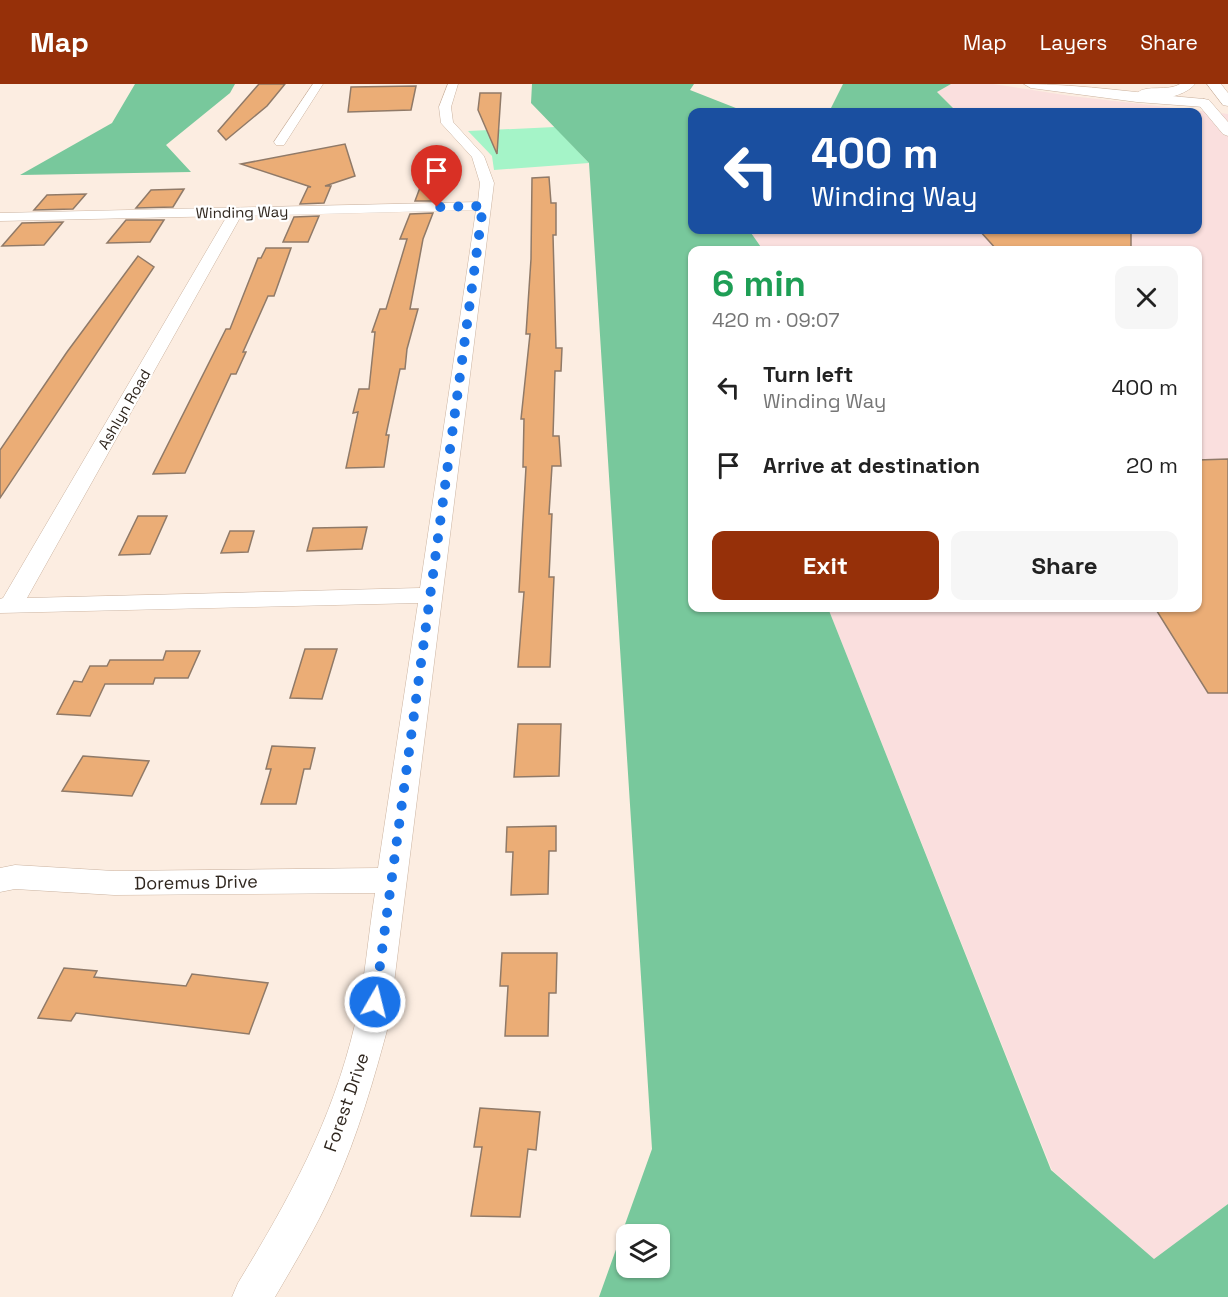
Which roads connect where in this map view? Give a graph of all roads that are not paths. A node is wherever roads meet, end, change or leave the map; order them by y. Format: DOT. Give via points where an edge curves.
graph roads {
  1 [pos="318,84"];
  2 [pos="453,84"];
  3 [pos="1031,84"];
  4 [pos="1069,84"];
  5 [pos="1189,84"];
  6 [pos="1214,84"];
  7 [pos="1144,93"];
  8 [pos="1204,103"];
  9 [pos="1228,104"];
  10 [pos="1228,131"];
  11 [pos="280,142"];
  12 [pos="483,206"];
  13 [pos="236,212"];
  14 [pos="0,217"];
  15 [pos="431,595"];
  16 [pos="5,605"];
  17 [pos="0,880"];
  18 [pos="393,880"];
  19 [pos="252,1297"];
  1 -- 11 [label="street"];
  2 -- 12 [label="street, Forest Drive" via="444,115 484,169 487,183"];
  3 -- 8 [label="main road"];
  4 -- 7 [label="main road"];
  5 -- 7 [label="main road" via="1174,92"];
  5 -- 8 [label="main road"];
  6 -- 9 [label="main road"];
  7 -- 8 [label="main road"];
  8 -- 9 [label="main road"];
  8 -- 10 [label="main road"];
  12 -- 13 [label="street, Winding Way"];
  12 -- 15 [label="street, Forest Drive"];
  13 -- 14 [label="street, Winding Way"];
  13 -- 16 [label="street, Ashlyn Road"];
  15 -- 16 [label="street"];
  15 -- 18 [label="street, Forest Drive"];
  17 -- 18 [label="street, Doremus Drive"];
  18 -- 19 [label="street, Forest Drive" via="372,1023 352,1095 316,1185"];
}
